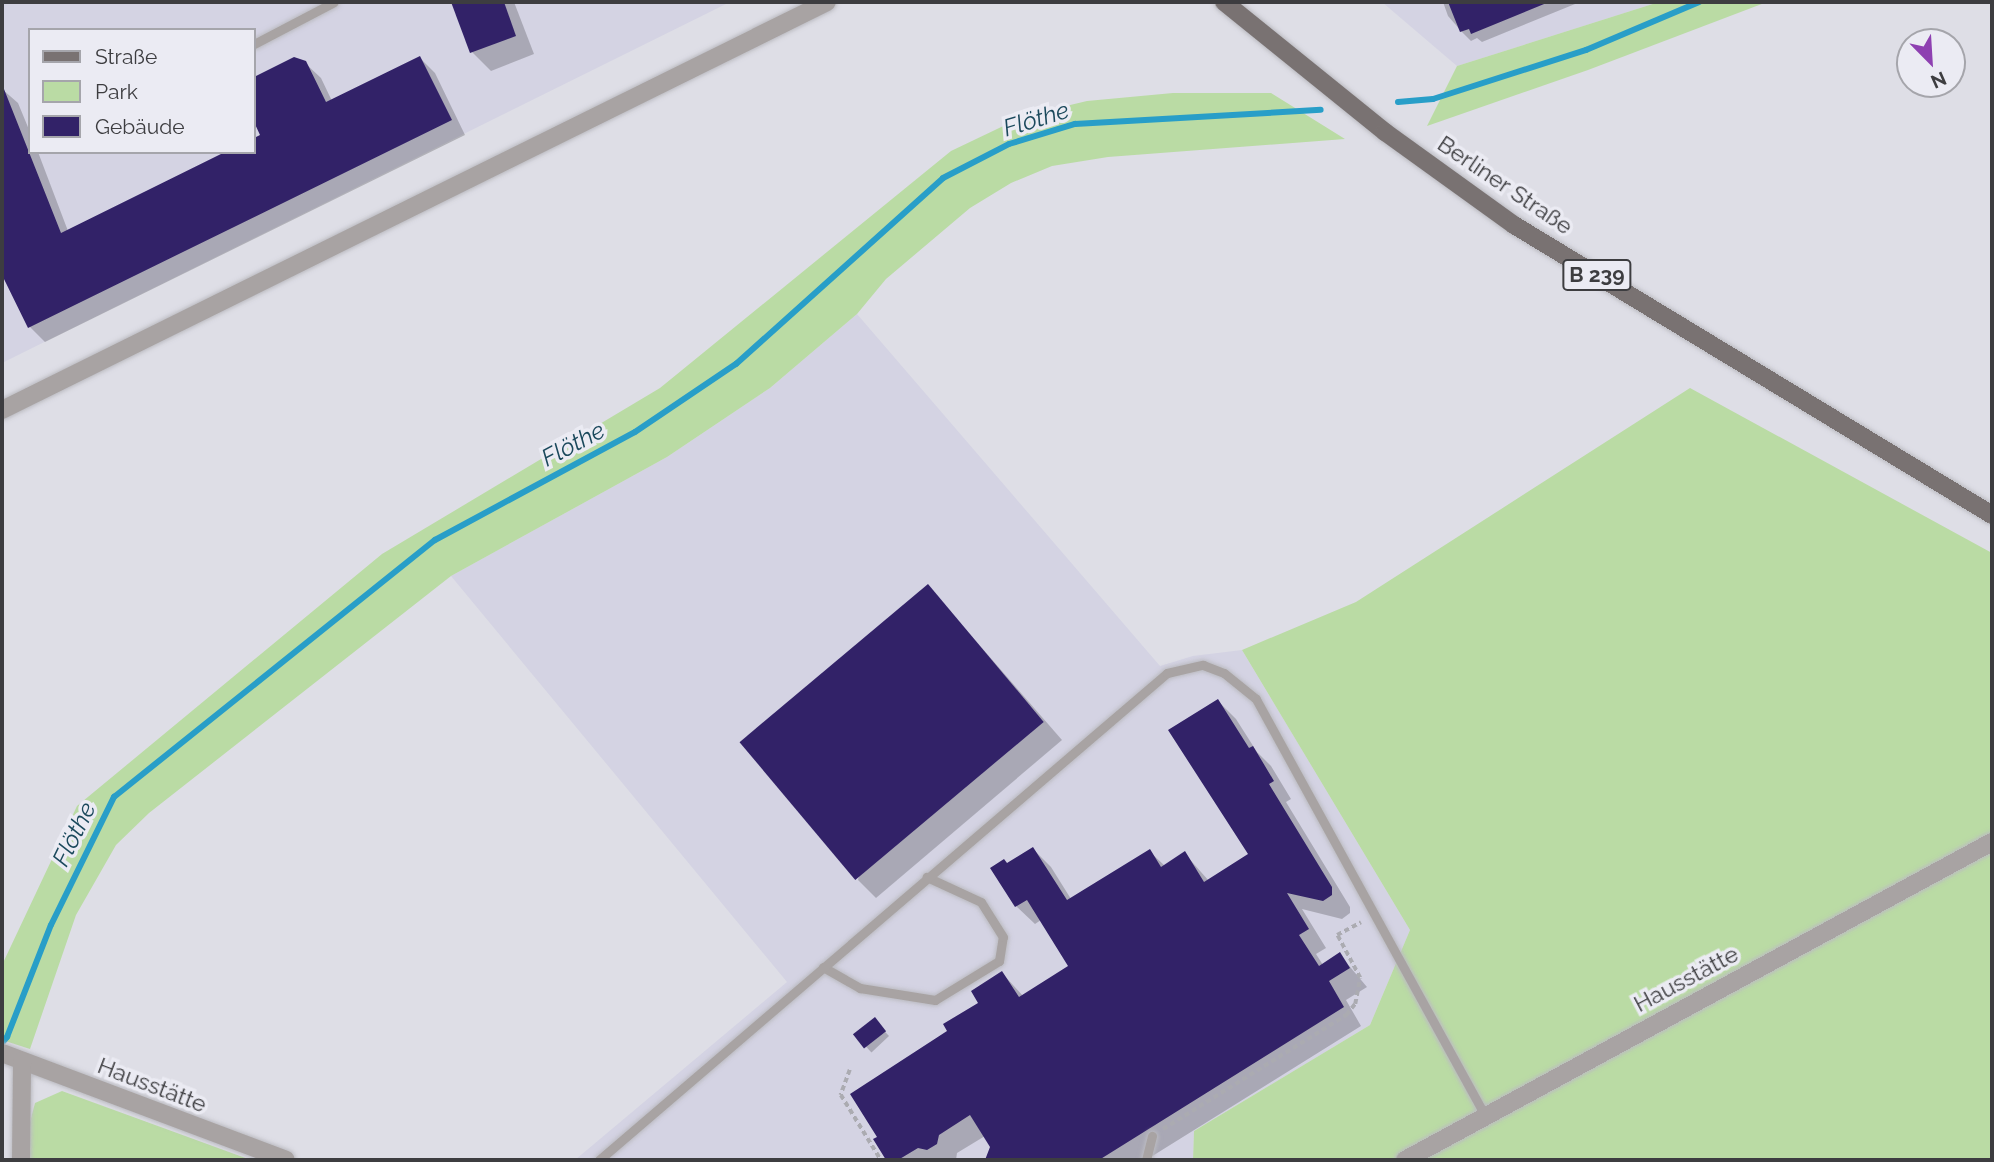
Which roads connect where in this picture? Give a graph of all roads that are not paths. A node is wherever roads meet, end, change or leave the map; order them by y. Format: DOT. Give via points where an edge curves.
graph roads {
  1 [pos="334,2"];
  2 [pos="827,2"];
  3 [pos="1224,2"];
  4 [pos="256,43"];
  5 [pos="2,410"];
  6 [pos="1992,515"];
  7 [pos="1992,842"];
  8 [pos="927,877"];
  9 [pos="823,967"];
  10 [pos="2,1053"];
  11 [pos="22,1061"];
  12 [pos="1486,1115"];
  13 [pos="1152,1136"];
  14 [pos="21,1160"];
  15 [pos="286,1160"];
  16 [pos="599,1160"];
  17 [pos="1146,1160"];
  18 [pos="1405,1160"];
  1 -- 4 [label="lane"];
  2 -- 5 [label="street"];
  3 -- 6 [label="main road, Berliner Straße / B 239" via="1385,132 1514,225"];
  7 -- 12 [label="street, Hausstätte"];
  8 -- 9 [label="lane"];
  8 -- 9 [label="lane" via="981,902 1003,937 999,961 935,1000 860,988"];
  8 -- 12 [label="lane" via="1167,673 1203,665 1224,673 1256,699"];
  9 -- 16 [label="lane"];
  10 -- 11 [label="street, Hausstätte"];
  11 -- 14 [label="street"];
  11 -- 15 [label="street, Hausstätte"];
  12 -- 18 [label="street, Hausstätte"];
  13 -- 17 [label="lane"];
}
